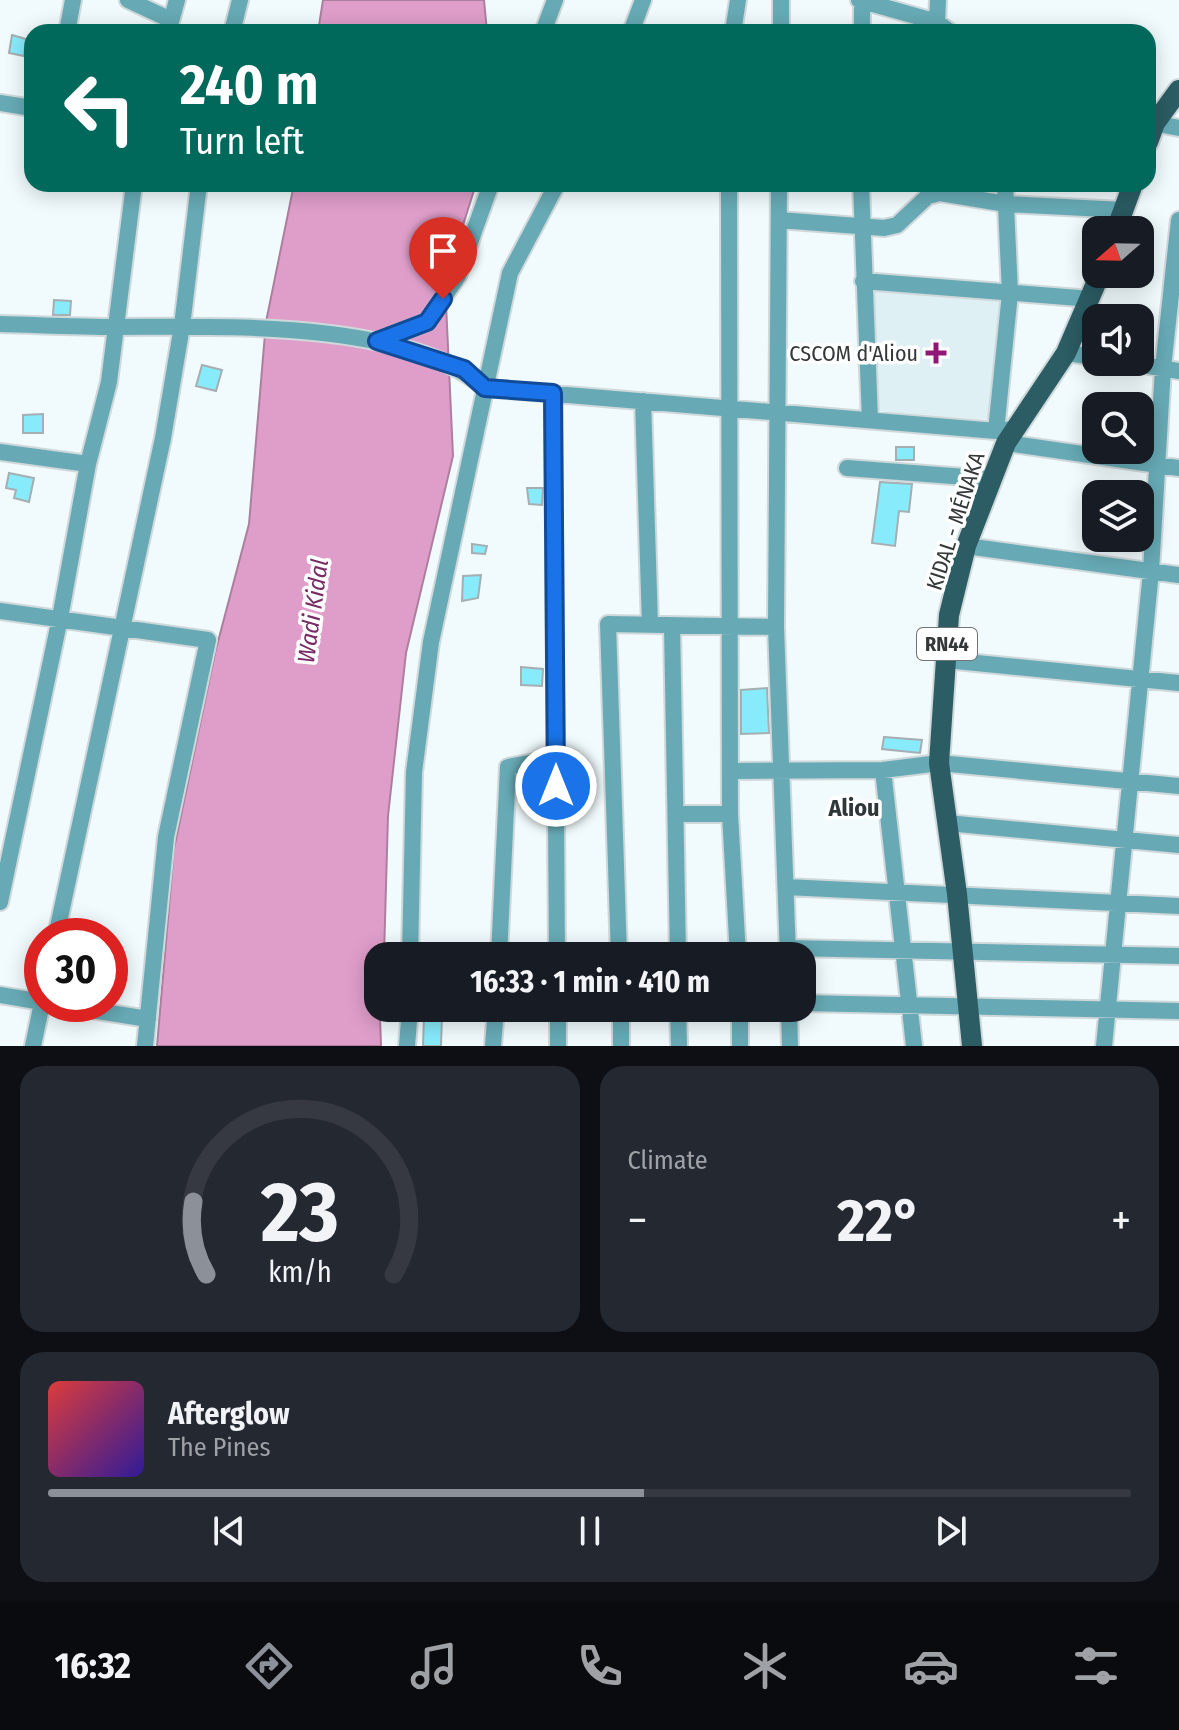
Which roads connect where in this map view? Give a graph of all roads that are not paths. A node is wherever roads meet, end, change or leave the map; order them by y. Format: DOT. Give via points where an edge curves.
graph roads {
  1 [pos="73,0"];
  2 [pos="128,0"];
  3 [pos="177,0"];
  4 [pos="240,0"];
  5 [pos="555,0"];
  6 [pos="643,0"];
  7 [pos="738,0"];
  8 [pos="781,0"];
  9 [pos="861,0"];
  10 [pos="938,0"];
  11 [pos="68,24"];
  12 [pos="167,24"];
  13 [pos="171,24"];
  14 [pos="234,24"];
  15 [pos="546,24"];
  16 [pos="634,24"];
  17 [pos="734,24"];
  18 [pos="781,24"];
  19 [pos="862,24"];
  20 [pos="934,24"];
  21 [pos="942,24"];
  22 [pos="1179,90"];
  23 [pos="0,103"];
  24 [pos="24,107"];
  25 [pos="1156,121"];
  26 [pos="1179,128"];
  27 [pos="1156,129"];
  28 [pos="133,192"];
  29 [pos="198,192"];
  30 [pos="488,192"];
  31 [pos="553,192"];
  32 [pos="729,192"];
  33 [pos="779,192"];
  34 [pos="861,192"];
  35 [pos="1005,192"];
  36 [pos="1130,192"];
  37 [pos="1006,204"];
  38 [pos="1123,210"];
  39 [pos="1121,216"];
  40 [pos="779,220"];
  41 [pos="1179,220"];
  42 [pos="860,225"];
  43 [pos="863,281"];
  44 [pos="1095,288"];
  45 [pos="1010,293"];
  46 [pos="1091,299"];
  47 [pos="0,324"];
  48 [pos="182,326"];
  49 [pos="115,327"];
  50 [pos="377,341"];
  51 [pos="1066,353"];
  52 [pos="1082,355"];
  53 [pos="1171,369"];
  54 [pos="485,388"];
  55 [pos="553,393"];
  56 [pos="643,401"];
  57 [pos="728,408"];
  58 [pos="778,413"];
  59 [pos="870,420"];
  60 [pos="1005,434"];
  61 [pos="0,452"];
  62 [pos="88,464"];
  63 [pos="1156,465"];
  64 [pos="847,468"];
  65 [pos="1179,468"];
  66 [pos="992,479"];
  67 [pos="966,546"];
  68 [pos="1151,571"];
  69 [pos="1179,575"];
  70 [pos="0,611"];
  71 [pos="60,618"];
  72 [pos="650,625"];
  73 [pos="123,626"];
  74 [pos="672,626"];
  75 [pos="732,627"];
  76 [pos="776,627"];
  77 [pos="946,660"];
  78 [pos="1139,679"];
  79 [pos="1179,683"];
  80 [pos="556,758"];
  81 [pos="939,763"];
  82 [pos="883,770"];
  83 [pos="732,771"];
  84 [pos="781,773"];
  85 [pos="1129,781"];
  86 [pos="1179,786"];
  87 [pos="676,814"];
  88 [pos="730,814"];
  89 [pos="947,823"];
  90 [pos="1123,840"];
  91 [pos="1179,845"];
  92 [pos="3,869"];
  93 [pos="786,887"];
  94 [pos="898,891"];
  95 [pos="957,894"];
  96 [pos="0,902"];
  97 [pos="1117,902"];
  98 [pos="1179,906"];
  99 [pos="60,918"];
  100 [pos="410,942"];
  101 [pos="500,942"];
  102 [pos="557,942"];
  103 [pos="619,942"];
  104 [pos="678,942"];
  105 [pos="737,942"];
  106 [pos="788,942"];
  107 [pos="816,952"];
  108 [pos="905,952"];
  109 [pos="963,953"];
  110 [pos="1111,955"];
  111 [pos="1179,956"];
  112 [pos="0,995"];
  113 [pos="24,1000"];
  114 [pos="816,1003"];
  115 [pos="911,1006"];
  116 [pos="969,1007"];
  117 [pos="1106,1010"];
  118 [pos="1179,1011"];
  119 [pos="128,1016"];
  120 [pos="148,1019"];
  121 [pos="38,1022"];
  122 [pos="409,1022"];
  123 [pos="495,1022"];
  124 [pos="558,1022"];
  125 [pos="621,1022"];
  126 [pos="678,1022"];
  127 [pos="740,1022"];
  128 [pos="789,1022"];
  129 [pos="33,1046"];
  130 [pos="145,1046"];
  131 [pos="407,1046"];
  132 [pos="493,1046"];
  133 [pos="558,1046"];
  134 [pos="621,1046"];
  135 [pos="679,1046"];
  136 [pos="740,1046"];
  137 [pos="790,1046"];
  138 [pos="914,1046"];
  139 [pos="972,1046"];
  140 [pos="1104,1046"];
  1 -- 11 [label="street"];
  2 -- 12 [label="street"];
  3 -- 13 [label="street"];
  4 -- 14 [label="street"];
  5 -- 15 [label="street"];
  6 -- 16 [label="street"];
  7 -- 17 [label="street"];
  8 -- 18 [label="street"];
  9 -- 19 [label="street"];
  9 -- 20 [label="street"];
  10 -- 21 [label="street"];
  22 -- 25 [label="main road"];
  23 -- 24 [label="street"];
  26 -- 27 [label="street"];
  28 -- 49 [label="street"];
  29 -- 48 [label="street"];
  30 -- 50 [label="street" via="458,276 427,322"];
  31 -- 54 [label="street" via="510,273"];
  32 -- 57 [label="street"];
  33 -- 40 [label="street"];
  34 -- 42 [label="street"];
  35 -- 37 [label="street"];
  36 -- 38 [label="main road"];
  37 -- 38 [label="street"];
  37 -- 42 [label="street" via="940,193 928,196 897,225"];
  37 -- 45 [label="street"];
  38 -- 39 [label="main road"];
  40 -- 42 [label="street"];
  40 -- 58 [label="street"];
  41 -- 53 [label="street"];
  42 -- 43 [label="street"];
  43 -- 45 [label="street"];
  43 -- 59 [label="street"];
  44 -- 46 [label="main road, KIDAL - MÉNAKA / RN44"];
  45 -- 46 [label="street"];
  45 -- 60 [label="street"];
  46 -- 51 [label="main road, KIDAL - MÉNAKA / RN44"];
  47 -- 49 [label="street"];
  48 -- 49 [label="street"];
  48 -- 50 [label="street" via="235,324"];
  48 -- 73 [label="street"];
  49 -- 62 [label="street" via="109,382"];
  50 -- 54 [label="street" via="464,369"];
  51 -- 52 [label="street"];
  51 -- 60 [label="main road, KIDAL - MÉNAKA / RN44" via="1040,397"];
  53 -- 63 [label="street"];
  54 -- 55 [label="street"];
  54 -- 100 [label="street" via="429,656 414,772"];
  55 -- 56 [label="street"];
  55 -- 80 [label="street"];
  56 -- 57 [label="street"];
  56 -- 72 [label="street"];
  57 -- 58 [label="street"];
  57 -- 75 [label="street"];
  58 -- 59 [label="street"];
  58 -- 76 [label="street"];
  59 -- 60 [label="street"];
  60 -- 63 [label="street"];
  60 -- 66 [label="main road, KIDAL - MÉNAKA / RN44"];
  61 -- 62 [label="street"];
  62 -- 71 [label="street"];
  63 -- 65 [label="street"];
  63 -- 68 [label="street"];
  64 -- 66 [label="street"];
  66 -- 67 [label="main road, KIDAL - MÉNAKA / RN44"];
  67 -- 68 [label="street"];
  67 -- 77 [label="main road, KIDAL - MÉNAKA / RN44" via="949,615"];
  68 -- 69 [label="street"];
  68 -- 78 [label="street"];
  70 -- 71 [label="street"];
  71 -- 73 [label="street"];
  71 -- 92 [label="street"];
  72 -- 74 [label="street"];
  72 -- 103 [label="street" via="608,624"];
  73 -- 99 [label="street"];
  73 -- 120 [label="street" via="208,640 166,837"];
  74 -- 75 [label="street"];
  74 -- 87 [label="street"];
  75 -- 76 [label="street"];
  75 -- 83 [label="street"];
  76 -- 84 [label="street"];
  77 -- 78 [label="street"];
  77 -- 81 [label="main road, KIDAL - MÉNAKA / RN44"];
  78 -- 79 [label="street"];
  78 -- 85 [label="street"];
  80 -- 101 [label="street" via="508,767"];
  80 -- 102 [label="street"];
  81 -- 82 [label="street"];
  81 -- 85 [label="street"];
  81 -- 89 [label="main road, KIDAL - MÉNAKA / RN44"];
  82 -- 84 [label="street"];
  82 -- 94 [label="street"];
  83 -- 84 [label="street"];
  83 -- 88 [label="street"];
  84 -- 93 [label="street"];
  85 -- 86 [label="street"];
  85 -- 90 [label="street"];
  87 -- 88 [label="street"];
  87 -- 104 [label="street"];
  88 -- 105 [label="street"];
  89 -- 90 [label="street"];
  89 -- 95 [label="main road, KIDAL - MÉNAKA / RN44"];
  90 -- 91 [label="street"];
  90 -- 97 [label="street"];
  92 -- 96 [label="street"];
  93 -- 94 [label="street"];
  93 -- 106 [label="street"];
  94 -- 95 [label="street"];
  94 -- 108 [label="street"];
  95 -- 97 [label="street"];
  95 -- 109 [label="main road, KIDAL - MÉNAKA / RN44"];
  97 -- 98 [label="street"];
  97 -- 110 [label="street"];
  107 -- 108 [label="street"];
  108 -- 109 [label="street"];
  108 -- 115 [label="street"];
  109 -- 110 [label="street"];
  109 -- 116 [label="main road, KIDAL - MÉNAKA / RN44"];
  110 -- 111 [label="street"];
  110 -- 117 [label="street"];
  112 -- 113 [label="street"];
  114 -- 115 [label="street"];
  115 -- 116 [label="street"];
  115 -- 138 [label="street"];
  116 -- 117 [label="street"];
  116 -- 139 [label="main road, KIDAL - MÉNAKA / RN44"];
  117 -- 118 [label="street"];
  117 -- 140 [label="street"];
  119 -- 120 [label="street"];
  120 -- 130 [label="street"];
  121 -- 129 [label="street"];
  122 -- 131 [label="street"];
  123 -- 132 [label="street"];
  124 -- 133 [label="street"];
  125 -- 134 [label="street"];
  126 -- 135 [label="street"];
  127 -- 136 [label="street"];
  128 -- 137 [label="street"];
}
